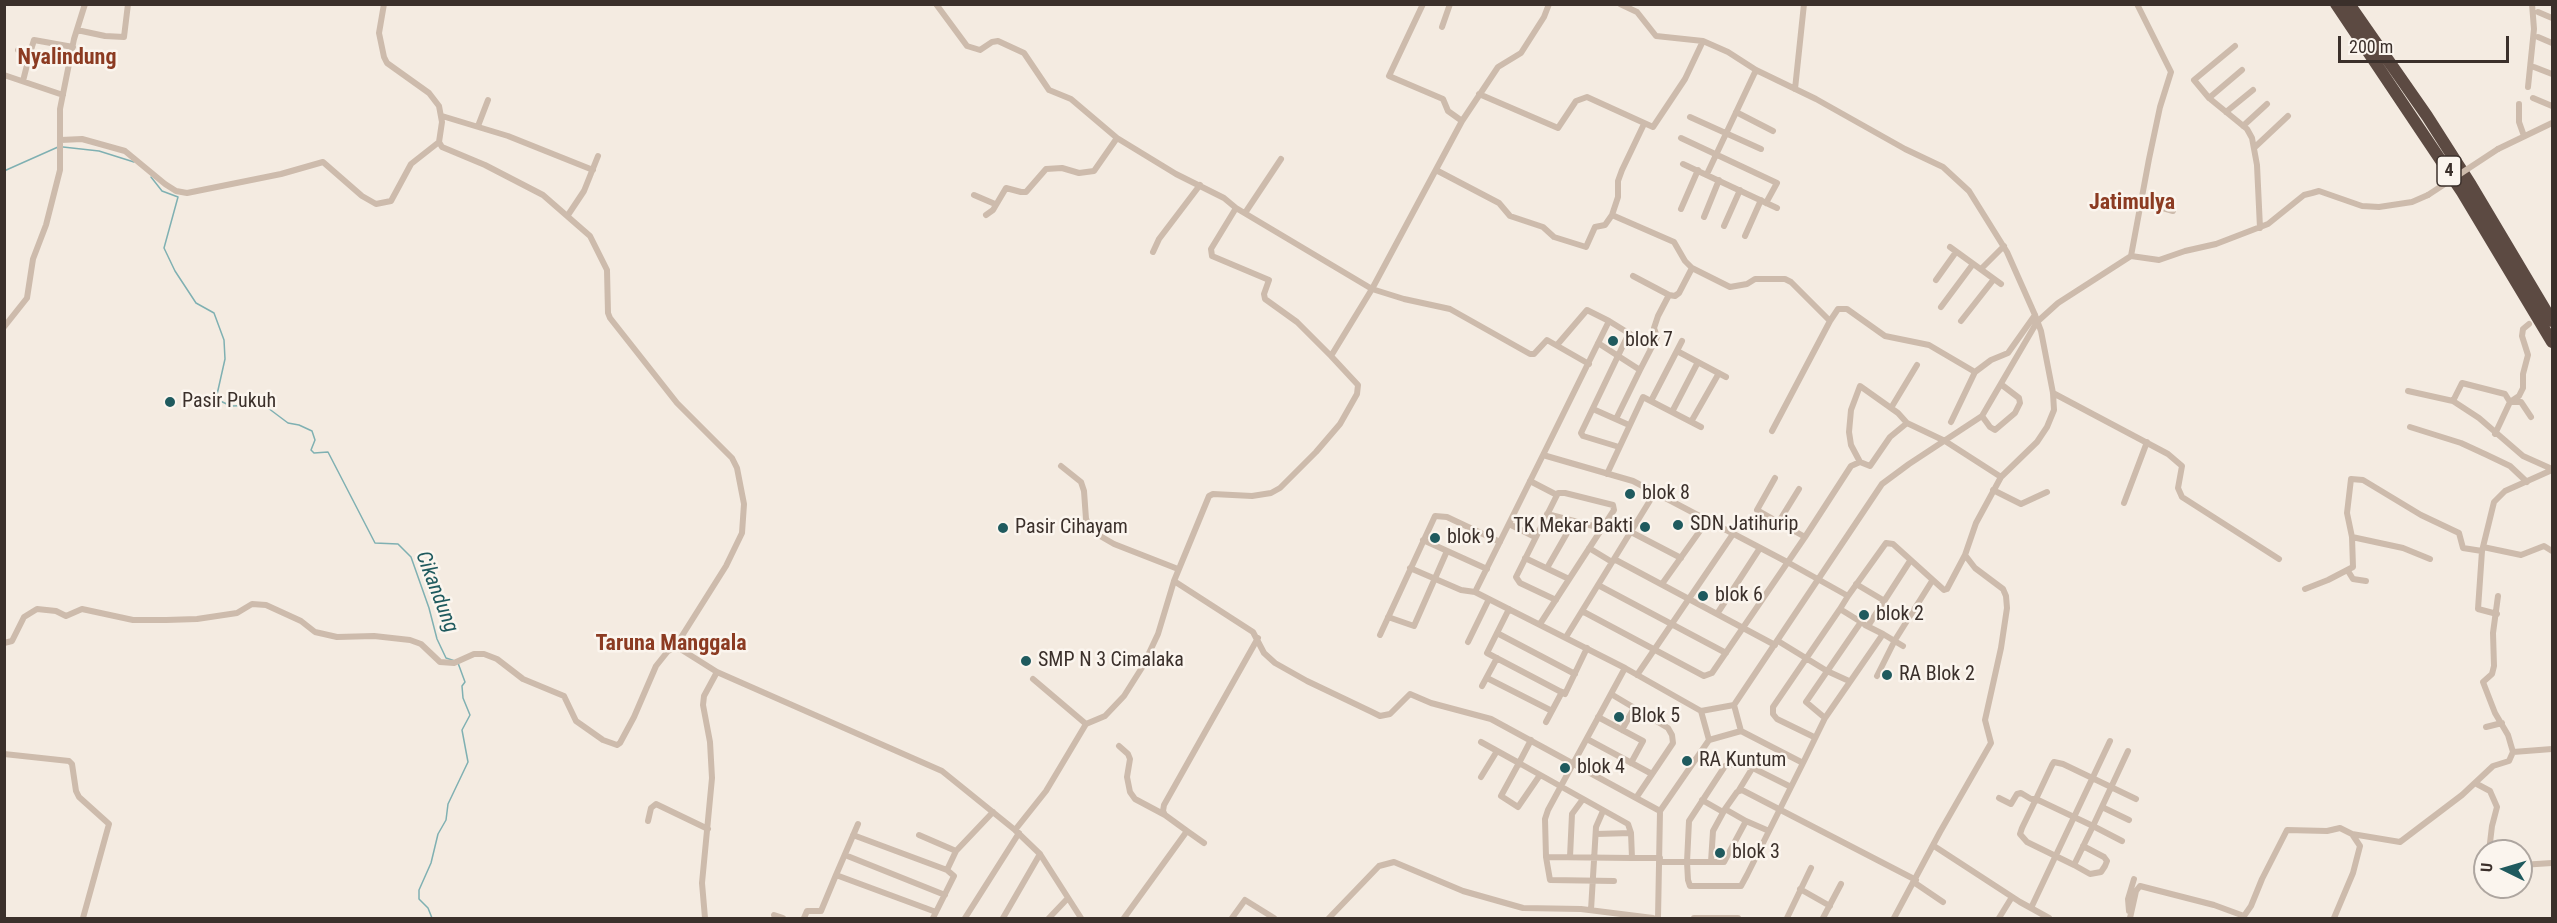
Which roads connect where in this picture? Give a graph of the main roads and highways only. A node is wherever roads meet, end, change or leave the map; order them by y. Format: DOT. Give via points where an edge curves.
graph roads {
  1 [pos="2336,4"];
  2 [pos="2349,4"];
  3 [pos="2553,321"];
  4 [pos="2553,342"];
  1 -- 4 [label="highway, 4" via="2463,192"];
  2 -- 3 [label="highway, 4" via="2439,136"];
}
